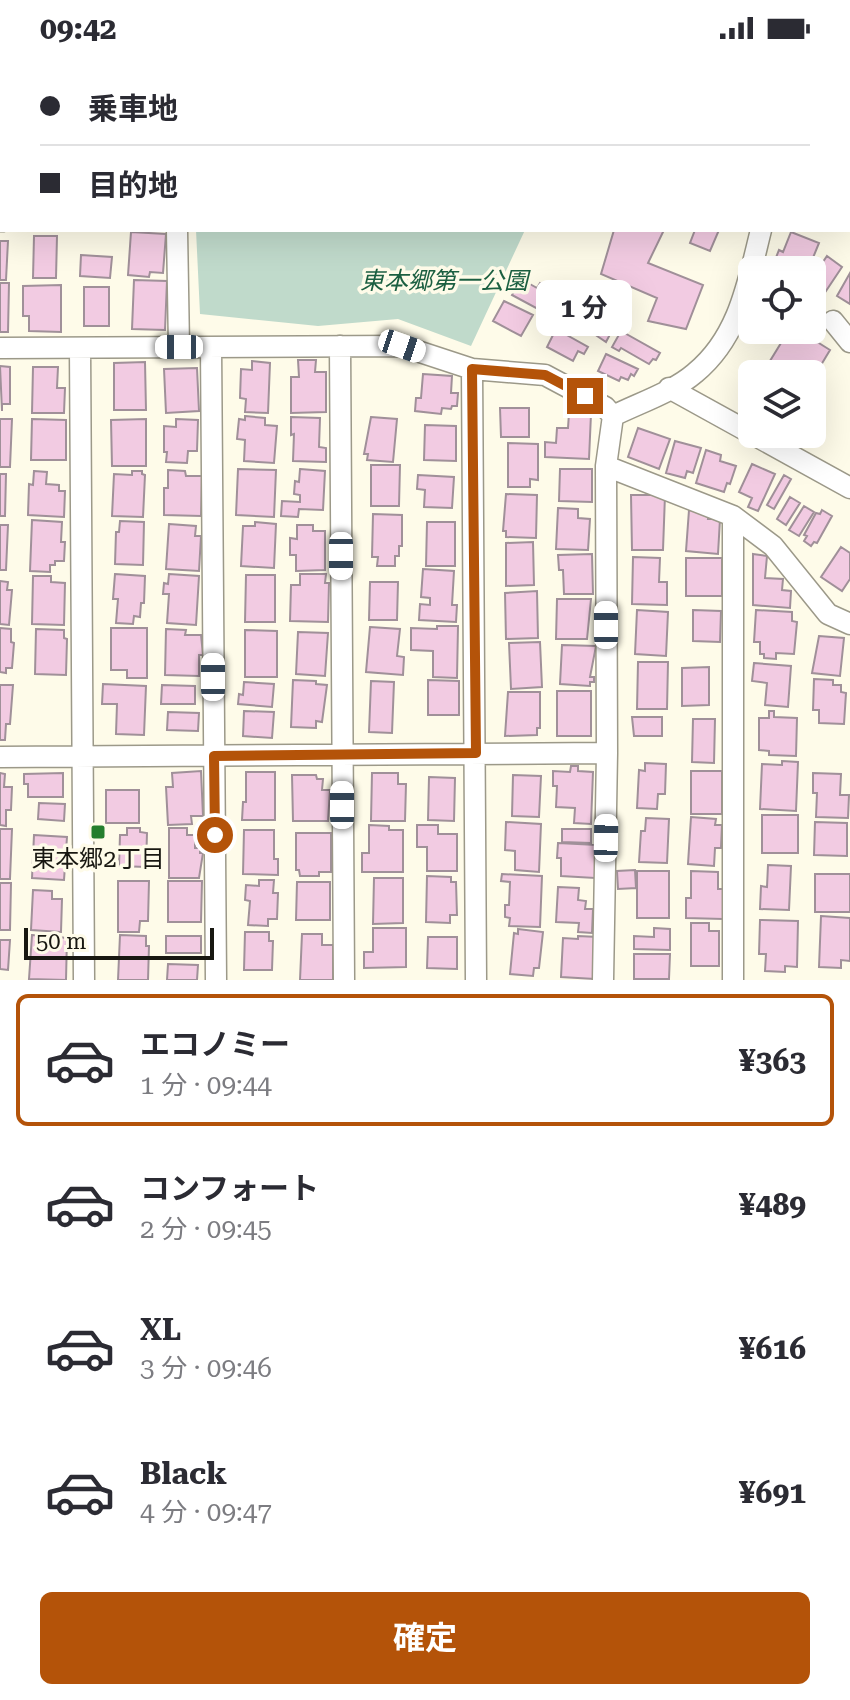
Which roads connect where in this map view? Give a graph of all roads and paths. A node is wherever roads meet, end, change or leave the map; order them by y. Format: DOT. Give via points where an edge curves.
graph roads {
  1 [pos="177,232"];
  2 [pos="760,232"];
  3 [pos="833,321"];
  4 [pos="850,342"];
  5 [pos="340,346"];
  6 [pos="179,347"];
  7 [pos="211,347"];
  8 [pos="0,348"];
  9 [pos="80,348"];
  10 [pos="472,369"];
  11 [pos="669,388"];
  12 [pos="613,416"];
  13 [pos="606,466"];
  14 [pos="850,488"];
  15 [pos="733,516"];
  16 [pos="850,624"];
  17 [pos="476,753"];
  18 [pos="607,753"];
  19 [pos="342,755"];
  20 [pos="82,756"];
  21 [pos="214,756"];
  22 [pos="0,757"];
  23 [pos="84,980"];
  24 [pos="216,980"];
  25 [pos="344,980"];
  26 [pos="476,980"];
  27 [pos="603,980"];
  28 [pos="733,980"];
  1 -- 6 [label="street"];
  2 -- 11 [label="street" via="743,301 723,346 694,375"];
  3 -- 4 [label="street"];
  5 -- 7 [label="street"];
  5 -- 10 [label="street" via="402,346"];
  5 -- 19 [label="street"];
  6 -- 7 [label="street"];
  6 -- 9 [label="street"];
  7 -- 21 [label="street"];
  8 -- 9 [label="street"];
  9 -- 20 [label="street"];
  10 -- 12 [label="street" via="545,375"];
  10 -- 17 [label="street"];
  11 -- 12 [label="street"];
  11 -- 14 [label="street"];
  12 -- 13 [label="street"];
  13 -- 15 [label="street"];
  13 -- 18 [label="street"];
  15 -- 16 [label="street" via="773,546 828,614"];
  15 -- 28 [label="street"];
  17 -- 18 [label="street"];
  17 -- 19 [label="street"];
  17 -- 26 [label="street"];
  18 -- 27 [label="street"];
  19 -- 21 [label="street"];
  19 -- 25 [label="street"];
  20 -- 21 [label="street"];
  20 -- 22 [label="street"];
  20 -- 23 [label="street"];
  21 -- 24 [label="street"];
}
